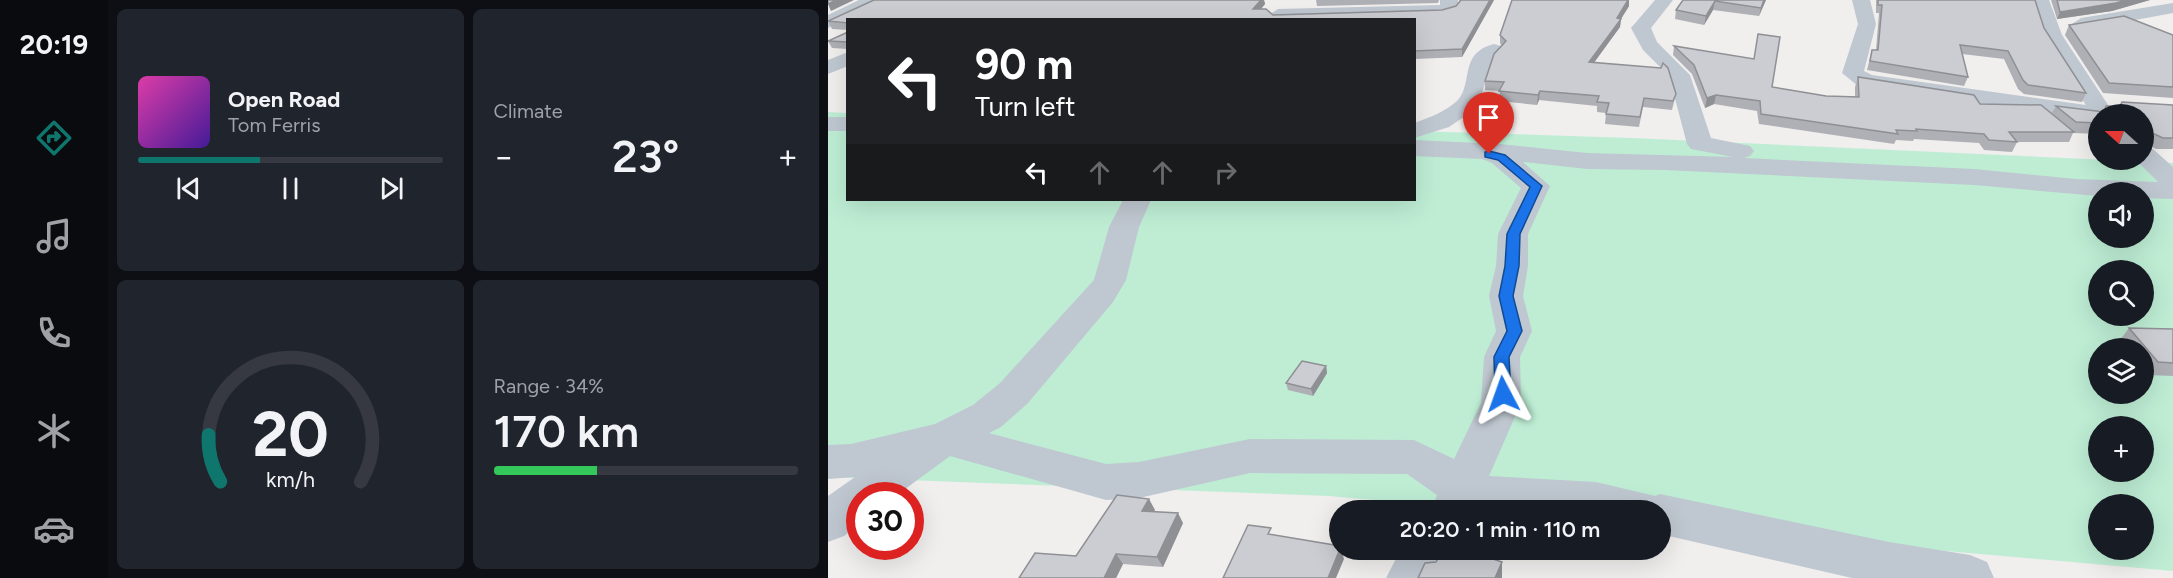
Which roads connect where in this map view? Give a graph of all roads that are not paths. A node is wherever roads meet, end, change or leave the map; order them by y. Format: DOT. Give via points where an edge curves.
graph roads {
  1 [pos="873,0"];
  2 [pos="1449,0"];
  3 [pos="1664,0"];
  4 [pos="1861,0"];
  5 [pos="2040,0"];
  6 [pos="1276,9"];
  7 [pos="2173,9"];
  8 [pos="828,22"];
  9 [pos="2050,29"];
  10 [pos="1494,50"];
  11 [pos="828,53"];
  12 [pos="846,56"];
  13 [pos="846,57"];
  14 [pos="828,68"];
  15 [pos="2100,104"];
  16 [pos="2088,106"];
  17 [pos="828,124"];
  18 [pos="846,124"];
  19 [pos="1416,130"];
  20 [pos="1700,144"];
  21 [pos="1416,148"];
  22 [pos="1476,152"];
  23 [pos="1587,161"];
  24 [pos="1665,162"];
  25 [pos="2154,164"];
  26 [pos="1843,170"];
  27 [pos="2173,182"];
  28 [pos="1536,186"];
  29 [pos="2173,191"];
  30 [pos="1137,201"];
  31 [pos="944,438"];
  32 [pos="854,482"];
  33 [pos="846,493"];
  34 [pos="1456,500"];
  35 [pos="1457,500"];
  36 [pos="1469,500"];
  37 [pos="1574,500"];
  38 [pos="1671,516"];
  39 [pos="828,522"];
  40 [pos="1421,560"];
  41 [pos="1410,578"];
  42 [pos="1970,578"];
  1 -- 8 [label="street"];
  2 -- 6 [label="street" via="1450,7 1442,10 1325,13"];
  3 -- 20 [label="street" via="1641,28 1645,42 1682,80"];
  4 -- 16 [label="street" via="1867,24 1852,73 1866,81"];
  5 -- 9 [label="street"];
  7 -- 9 [label="street"];
  9 -- 15 [label="street" via="2089,93"];
  10 -- 19 [label="street" via="1479,65 1469,103 1440,122"];
  11 -- 12 [label="street"];
  13 -- 14 [label="street"];
  17 -- 18 [label="street"];
  20 -- 24 [label="street"];
  20 -- 26 [label="street"];
  21 -- 22 [label="street"];
  22 -- 23 [label="street"];
  22 -- 28 [label="street" via="1501,157"];
  23 -- 24 [label="street"];
  23 -- 28 [label="street"];
  24 -- 26 [label="street"];
  25 -- 27 [label="street"];
  26 -- 29 [label="street"];
  28 -- 35 [label="street" via="1513,234 1506,296 1515,331 1502,357 1501,403"];
  30 -- 31 [label="street" via="1124,227 1110,280 1101,294 1014,393 987,416"];
  31 -- 32 [label="street"];
  31 -- 34 [label="street" via="1106,482 1139,480 1250,456 1414,457 1438,470"];
  33 -- 39 [label="street"];
  36 -- 37 [label="street"];
  38 -- 42 [label="street" via="1854,559"];
  40 -- 41 [label="street"];
}
